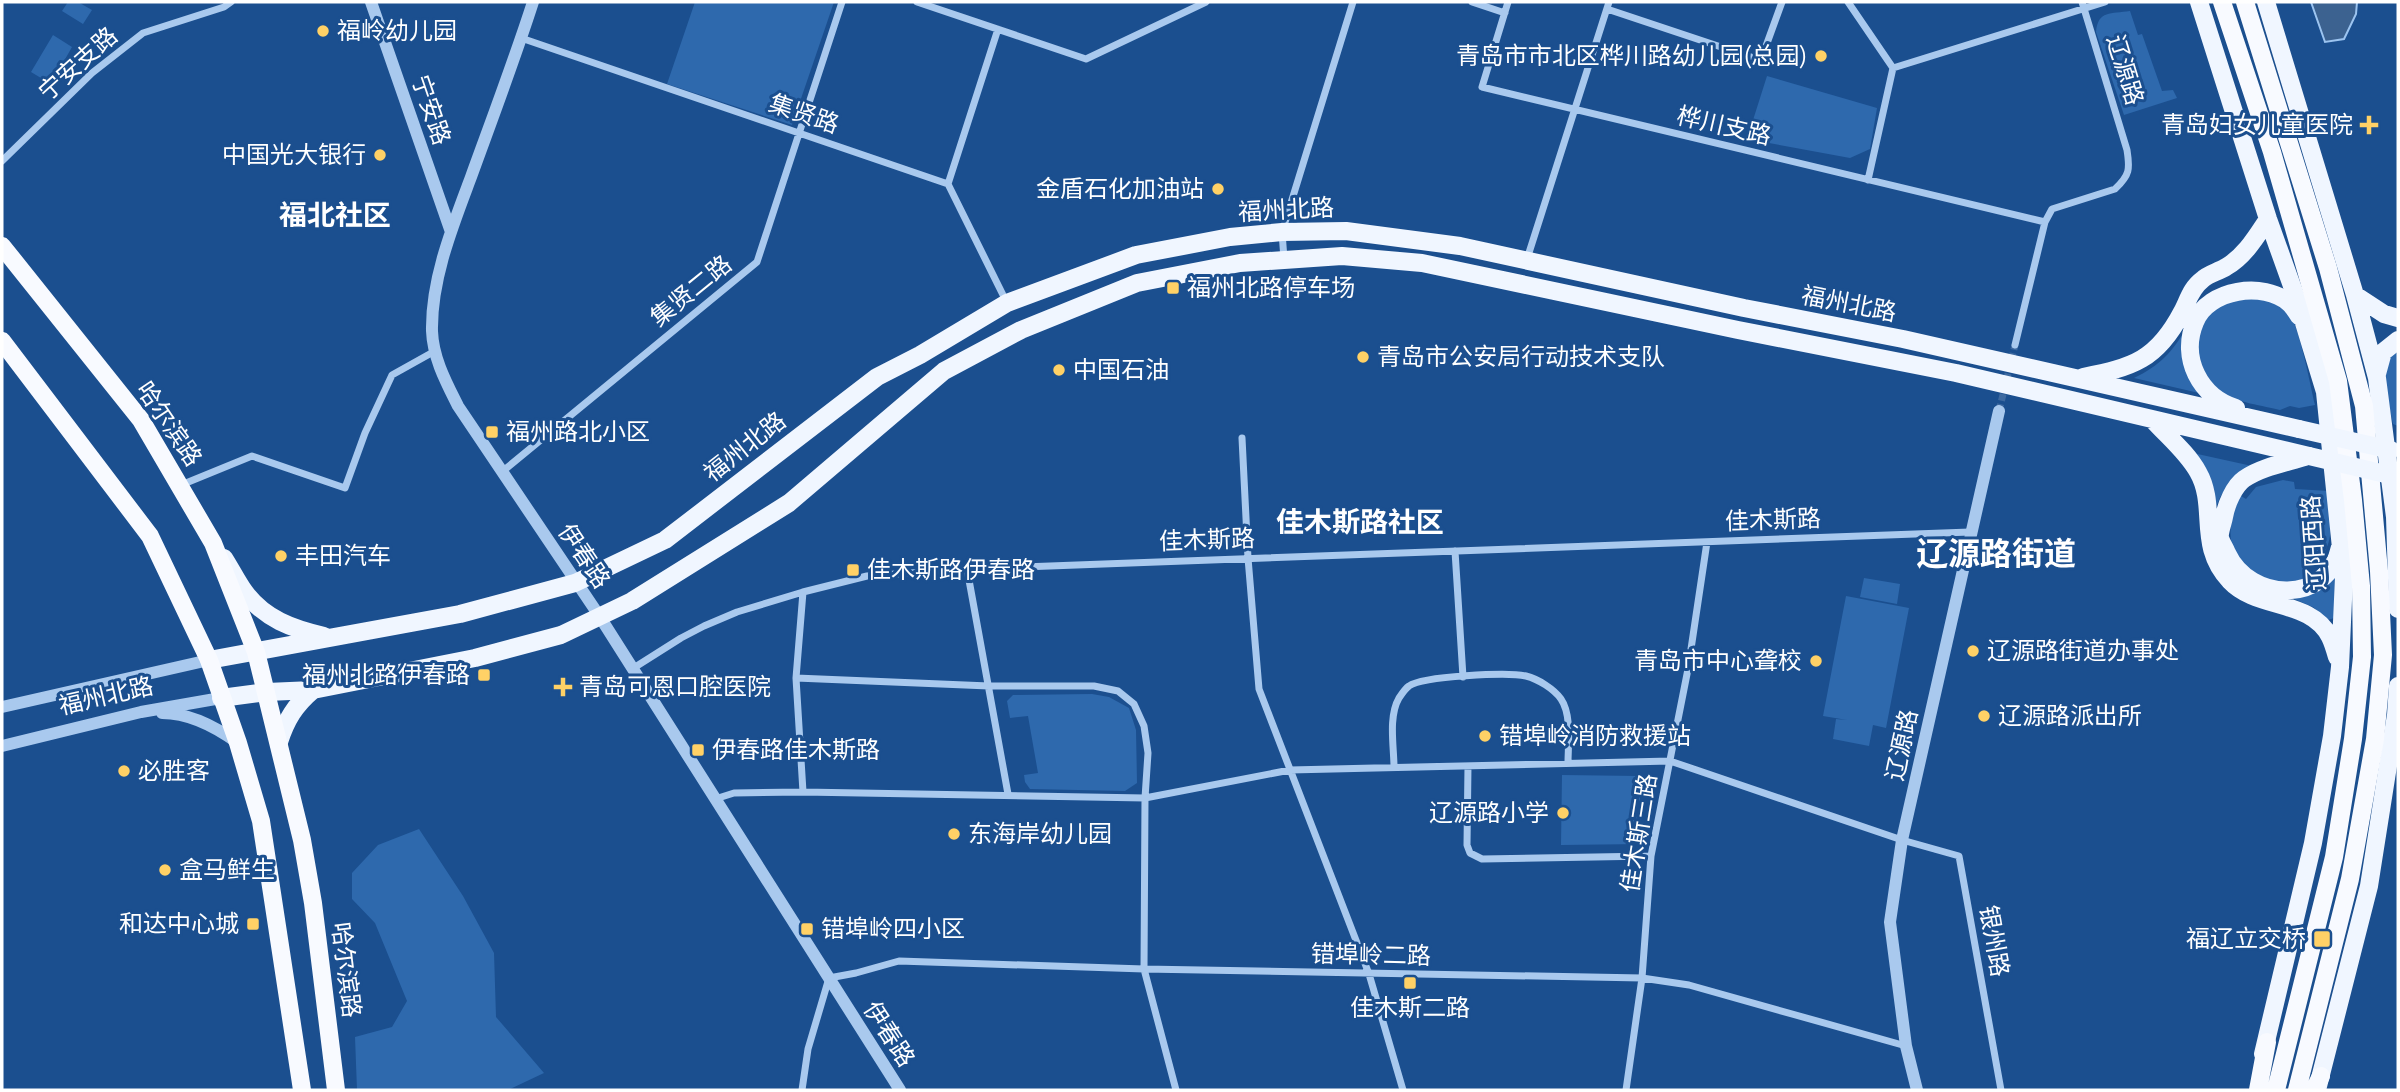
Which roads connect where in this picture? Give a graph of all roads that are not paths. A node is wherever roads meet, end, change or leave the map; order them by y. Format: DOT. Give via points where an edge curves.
graph roads {
  1 [pos="231,2"];
  2 [pos="371,2"];
  3 [pos="533,2"];
  4 [pos="842,2"];
  5 [pos="917,2"];
  6 [pos="1206,2"];
  7 [pos="1353,2"];
  8 [pos="1472,2"];
  9 [pos="1508,2"];
  10 [pos="1782,2"];
  11 [pos="1847,2"];
  12 [pos="2105,2"];
  13 [pos="2199,2"];
  14 [pos="2222,2"];
  15 [pos="2245,2"];
  16 [pos="2266,2"];
  17 [pos="1608,5"];
  18 [pos="2083,5"];
  19 [pos="1505,13"];
  20 [pos="998,30"];
  21 [pos="521,38"];
  22 [pos="1894,68"];
  23 [pos="1574,110"];
  24 [pos="799,133"];
  25 [pos="2,161"];
  26 [pos="1868,180"];
  27 [pos="948,184"];
  28 [pos="2268,219"];
  29 [pos="2045,222"];
  30 [pos="451,232"];
  31 [pos="1282,232"];
  32 [pos="2,246"];
  33 [pos="1284,260"];
  34 [pos="1527,260"];
  35 [pos="2356,295"];
  36 [pos="1007,303"];
  37 [pos="2398,318"];
  38 [pos="2305,324"];
  39 [pos="2398,340"];
  40 [pos="2,341"];
  41 [pos="2015,345"];
  42 [pos="435,352"];
  43 [pos="2377,377"];
  44 [pos="2074,379"];
  45 [pos="1999,411"];
  46 [pos="2152,419"];
  47 [pos="2299,429"];
  48 [pos="1242,438"];
  49 [pos="2396,450"];
  50 [pos="2309,456"];
  51 [pos="503,471"];
  52 [pos="2398,477"];
  53 [pos="180,485"];
  54 [pos="1970,532"];
  55 [pos="1707,542"];
  56 [pos="213,543"];
  57 [pos="2341,543"];
  58 [pos="1455,551"];
  59 [pos="1248,558"];
  60 [pos="967,569"];
  61 [pos="575,583"];
  62 [pos="803,592"];
  63 [pos="2398,603"];
  64 [pos="2398,609"];
  65 [pos="600,617"];
  66 [pos="331,637"];
  67 [pos="256,652"];
  68 [pos="209,660"];
  69 [pos="2340,667"];
  70 [pos="632,669"];
  71 [pos="1463,677"];
  72 [pos="796,678"];
  73 [pos="989,686"];
  74 [pos="2398,686"];
  75 [pos="313,690"];
  76 [pos="267,692"];
  77 [pos="221,698"];
  78 [pos="2,707"];
  79 [pos="141,712"];
  80 [pos="2397,713"];
  81 [pos="279,742"];
  82 [pos="239,743"];
  83 [pos="2,746"];
  84 [pos="1670,761"];
  85 [pos="1568,763"];
  86 [pos="1468,765"];
  87 [pos="1394,767"];
  88 [pos="1290,770"];
  89 [pos="803,792"];
  90 [pos="1008,794"];
  91 [pos="1145,798"];
  92 [pos="715,799"];
  93 [pos="1902,841"];
  94 [pos="1651,856"];
  95 [pos="1144,970"];
  96 [pos="1369,974"];
  97 [pos="829,978"];
  98 [pos="1642,978"];
  99 [pos="2267,1042"];
  100 [pos="1906,1046"];
  101 [pos="2317,1086"];
  102 [pos="302,1090"];
  103 [pos="336,1090"];
  104 [pos="802,1090"];
  105 [pos="900,1090"];
  106 [pos="1176,1090"];
  107 [pos="1403,1090"];
  108 [pos="1626,1090"];
  109 [pos="1917,1090"];
  110 [pos="2001,1090"];
  111 [pos="2250,1090"];
  112 [pos="2258,1090"];
  113 [pos="2276,1090"];
  114 [pos="2297,1090"];
  1 -- 25 [label="street, 宁安支路" via="143,33 92,73"];
  2 -- 30 [label="street, 宁安路"];
  3 -- 21 [label="street, 伊春路"];
  4 -- 24 [label="street, 集贤二路"];
  5 -- 20 [label="street"];
  6 -- 20 [label="street" via="1086,59"];
  7 -- 31 [label="street"];
  8 -- 19 [label="street"];
  9 -- 19 [label="street, 桦川支路"];
  10 -- 17 [label="street" via="1762,57 1757,59"];
  11 -- 22 [label="street"];
  12 -- 18 [label="street"];
  13 -- 28 [label="main road, 辽阳西路"];
  14 -- 113 [label="highway, 辽阳西路" via="2272,152 2338,381 2361,586 2353,739 2334,857"];
  15 -- 114 [label="highway" via="2328,268 2364,406 2379,571 2383,655 2375,739 2350,878"];
  16 -- 35 [label="main road"];
  17 -- 23 [label="street"];
  18 -- 22 [label="street"];
  18 -- 29 [label="street, 辽源路" via="2130,169 2115,189 2052,209"];
  19 -- 23 [label="street, 桦川支路" via="1482,87"];
  20 -- 27 [label="street"];
  21 -- 24 [label="street, 集贤路"];
  21 -- 30 [label="street, 伊春路"];
  22 -- 26 [label="street"];
  23 -- 26 [label="street, 桦川支路"];
  23 -- 34 [label="street"];
  24 -- 27 [label="street, 集贤路"];
  24 -- 51 [label="street, 集贤二路" via="757,262"];
  26 -- 29 [label="street, 桦川支路"];
  27 -- 36 [label="street"];
  28 -- 38 [label="main road, 辽阳西路"];
  28 -- 44 [label="main road" via="2247,250 2202,279 2167,338 2146,357 2124,369"];
  29 -- 41 [label="street"];
  30 -- 42 [label="street, 伊春路" via="433,303"];
  31 -- 33 [label="street"];
  31 -- 34 [label="main road, 福州北路" via="1346,231"];
  31 -- 36 [label="main road, 福州北路" via="1136,255"];
  32 -- 53 [label="highway, 哈尔滨路" via="141,420"];
  33 -- 46 [label="main road, 福州北路" via="1342,256 1422,263 1955,373"];
  33 -- 65 [label="main road, 福州北路" via="1240,263 1137,284 1021,330 944,371 789,503"];
  34 -- 44 [label="main road, 福州北路"];
  35 -- 37 [label="main road"];
  35 -- 43 [label="main road"];
  36 -- 61 [label="main road, 福州北路" via="877,377 665,540"];
  38 -- 47 [label="main road" via="2289,303 2266,292 2241,291 2212,301 2195,320 2188,352 2199,382 2222,404"];
  38 -- 57 [label="main road, 辽阳西路" via="2325,392"];
  39 -- 43 [label="main road" via="2383,352"];
  40 -- 68 [label="highway" via="150,536"];
  42 -- 51 [label="street, 伊春路" via="458,405"];
  42 -- 53 [label="street" via="392,375 345,488 252,456"];
  43 -- 63 [label="main road" via="2395,517"];
  44 -- 47 [label="main road, 福州北路"];
  45 -- 54 [label="street, 辽源路"];
  46 -- 50 [label="main road, 福州北路"];
  46 -- 69 [label="main road" via="2198,472 2215,564 2250,596 2320,624 2330,636"];
  47 -- 49 [label="main road, 福州北路, bridge"];
  48 -- 59 [label="street"];
  50 -- 52 [label="main road, 福州北路, bridge"];
  50 -- 57 [label="main road" via="2242,480 2226,507 2220,537 2242,574 2256,584 2285,592 2313,586 2337,561"];
  51 -- 61 [label="street, 伊春路"];
  53 -- 56 [label="highway, 哈尔滨路"];
  54 -- 55 [label="street, 佳木斯路"];
  54 -- 93 [label="street, 辽源路"];
  55 -- 58 [label="street, 佳木斯路"];
  55 -- 84 [label="street, 佳木斯三路"];
  56 -- 66 [label="main road" via="266,614 300,630"];
  56 -- 67 [label="highway, 哈尔滨路"];
  57 -- 69 [label="main road, 辽阳西路"];
  58 -- 59 [label="street, 佳木斯路"];
  58 -- 71 [label="street"];
  59 -- 60 [label="street, 佳木斯路"];
  59 -- 88 [label="street" via="1259,689"];
  60 -- 62 [label="street, 佳木斯路" via="867,576"];
  60 -- 73 [label="street"];
  61 -- 65 [label="street, 伊春路"];
  61 -- 66 [label="main road, 福州北路" via="460,614"];
  62 -- 70 [label="street, 佳木斯路" via="704,626"];
  62 -- 72 [label="street"];
  63 -- 64 [label="main road"];
  65 -- 70 [label="street, 伊春路"];
  65 -- 75 [label="main road, 福州北路" via="561,635 475,659"];
  66 -- 67 [label="main road, 福州北路"];
  67 -- 68 [label="main road, 福州北路"];
  67 -- 76 [label="highway, 哈尔滨路"];
  68 -- 77 [label="highway"];
  68 -- 78 [label="street, 福州北路"];
  69 -- 99 [label="main road, 辽阳西路" via="2314,843"];
  70 -- 92 [label="street, 伊春路"];
  71 -- 85 [label="street" via="1524,676 1551,689 1566,713"];
  71 -- 87 [label="street" via="1427,679 1409,686 1398,699 1393,723"];
  72 -- 73 [label="street"];
  72 -- 89 [label="street"];
  73 -- 90 [label="street"];
  73 -- 91 [label="street" via="1094,686 1118,691 1134,704 1144,726 1148,753"];
  74 -- 80 [label="main road"];
  75 -- 76 [label="main road, 福州北路"];
  75 -- 81 [label="main road" via="298,703"];
  76 -- 77 [label="main road, 福州北路"];
  76 -- 81 [label="highway, 哈尔滨路"];
  77 -- 79 [label="street, 福州北路"];
  77 -- 82 [label="highway"];
  79 -- 82 [label="street" via="193,718"];
  79 -- 83 [label="street, 福州北路"];
  80 -- 101 [label="main road" via="2369,886"];
  81 -- 103 [label="highway, 哈尔滨路" via="313,902"];
  82 -- 102 [label="highway" via="261,821"];
  84 -- 85 [label="street"];
  84 -- 93 [label="street"];
  84 -- 94 [label="street, 佳木斯三路"];
  85 -- 86 [label="street"];
  86 -- 87 [label="street"];
  86 -- 94 [label="street" via="1467,845 1470,853 1482,859"];
  87 -- 88 [label="street"];
  88 -- 91 [label="street"];
  88 -- 96 [label="street"];
  89 -- 90 [label="street"];
  89 -- 92 [label="street" via="734,793"];
  90 -- 91 [label="street"];
  91 -- 95 [label="street"];
  92 -- 97 [label="street, 伊春路"];
  93 -- 100 [label="street, 辽源路" via="1891,922"];
  93 -- 110 [label="street, 银州路" via="1959,856"];
  94 -- 98 [label="street, 佳木斯三路"];
  95 -- 96 [label="street, 错埠岭二路"];
  95 -- 97 [label="street, 错埠岭二路" via="899,961"];
  95 -- 106 [label="street"];
  96 -- 98 [label="street, 错埠岭二路"];
  96 -- 107 [label="street"];
  97 -- 104 [label="street" via="807,1049"];
  97 -- 105 [label="street, 伊春路"];
  98 -- 100 [label="street, 错埠岭二路" via="1689,985"];
  98 -- 108 [label="street, 佳木斯三路"];
  99 -- 111 [label="main road, 辽阳西路"];
  99 -- 112 [label="highway"];
  100 -- 109 [label="street, 辽源路"];
}
